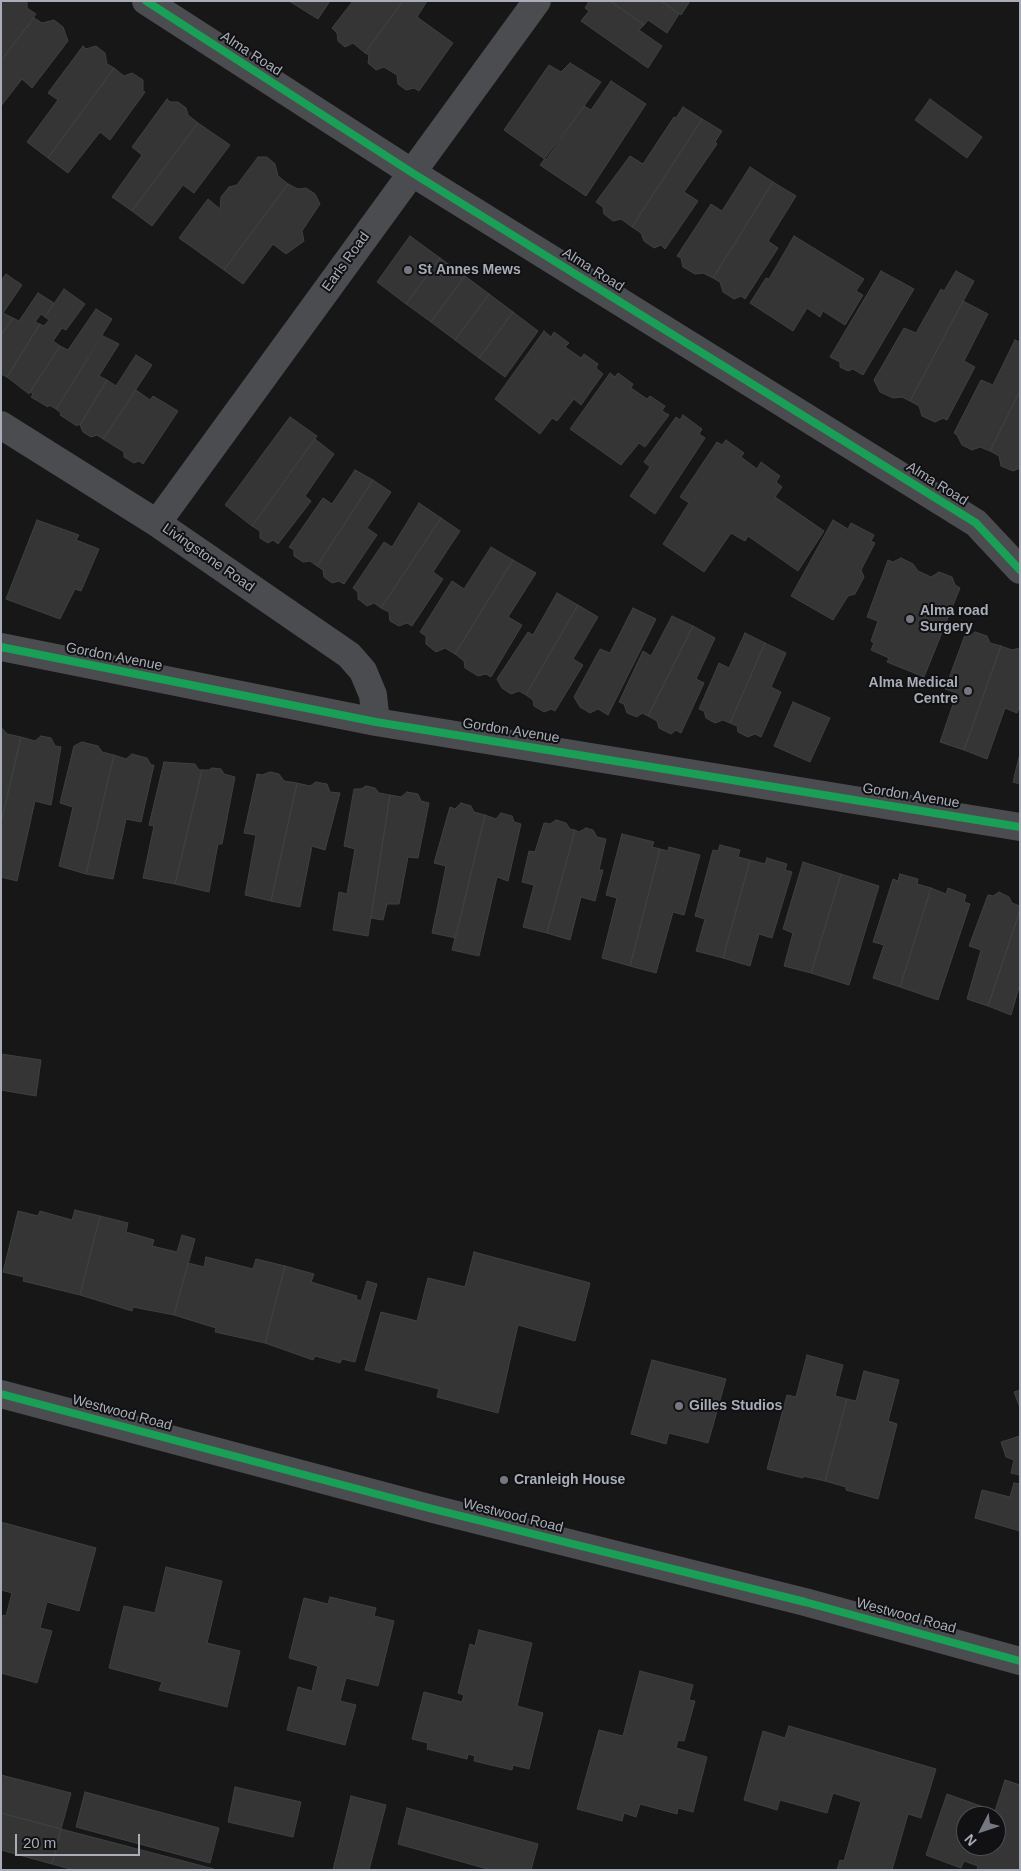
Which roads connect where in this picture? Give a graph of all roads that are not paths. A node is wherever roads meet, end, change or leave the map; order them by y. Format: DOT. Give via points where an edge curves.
graph roads {
  1 [pos="146,1"];
  2 [pos="537,1"];
  3 [pos="411,172"];
  4 [pos="1,425"];
  5 [pos="157,523"];
  6 [pos="1020,570"];
  7 [pos="1,647"];
  8 [pos="376,722"];
  9 [pos="1020,827"];
  10 [pos="1,1394"];
  11 [pos="1020,1661"];
  1 -- 3 [label="street, Alma Road"];
  2 -- 3 [label="street, Earls Road"];
  3 -- 5 [label="street, Earls Road"];
  3 -- 6 [label="street, Alma Road" via="976,522"];
  4 -- 5 [label="street, Livingstone Road"];
  5 -- 8 [label="street, Livingstone Road" via="350,656 363,671 373,695"];
  7 -- 8 [label="street, Gordon Avenue"];
  8 -- 9 [label="street, Gordon Avenue"];
  10 -- 11 [label="street, Westwood Road" via="429,1508 805,1602"];
}
